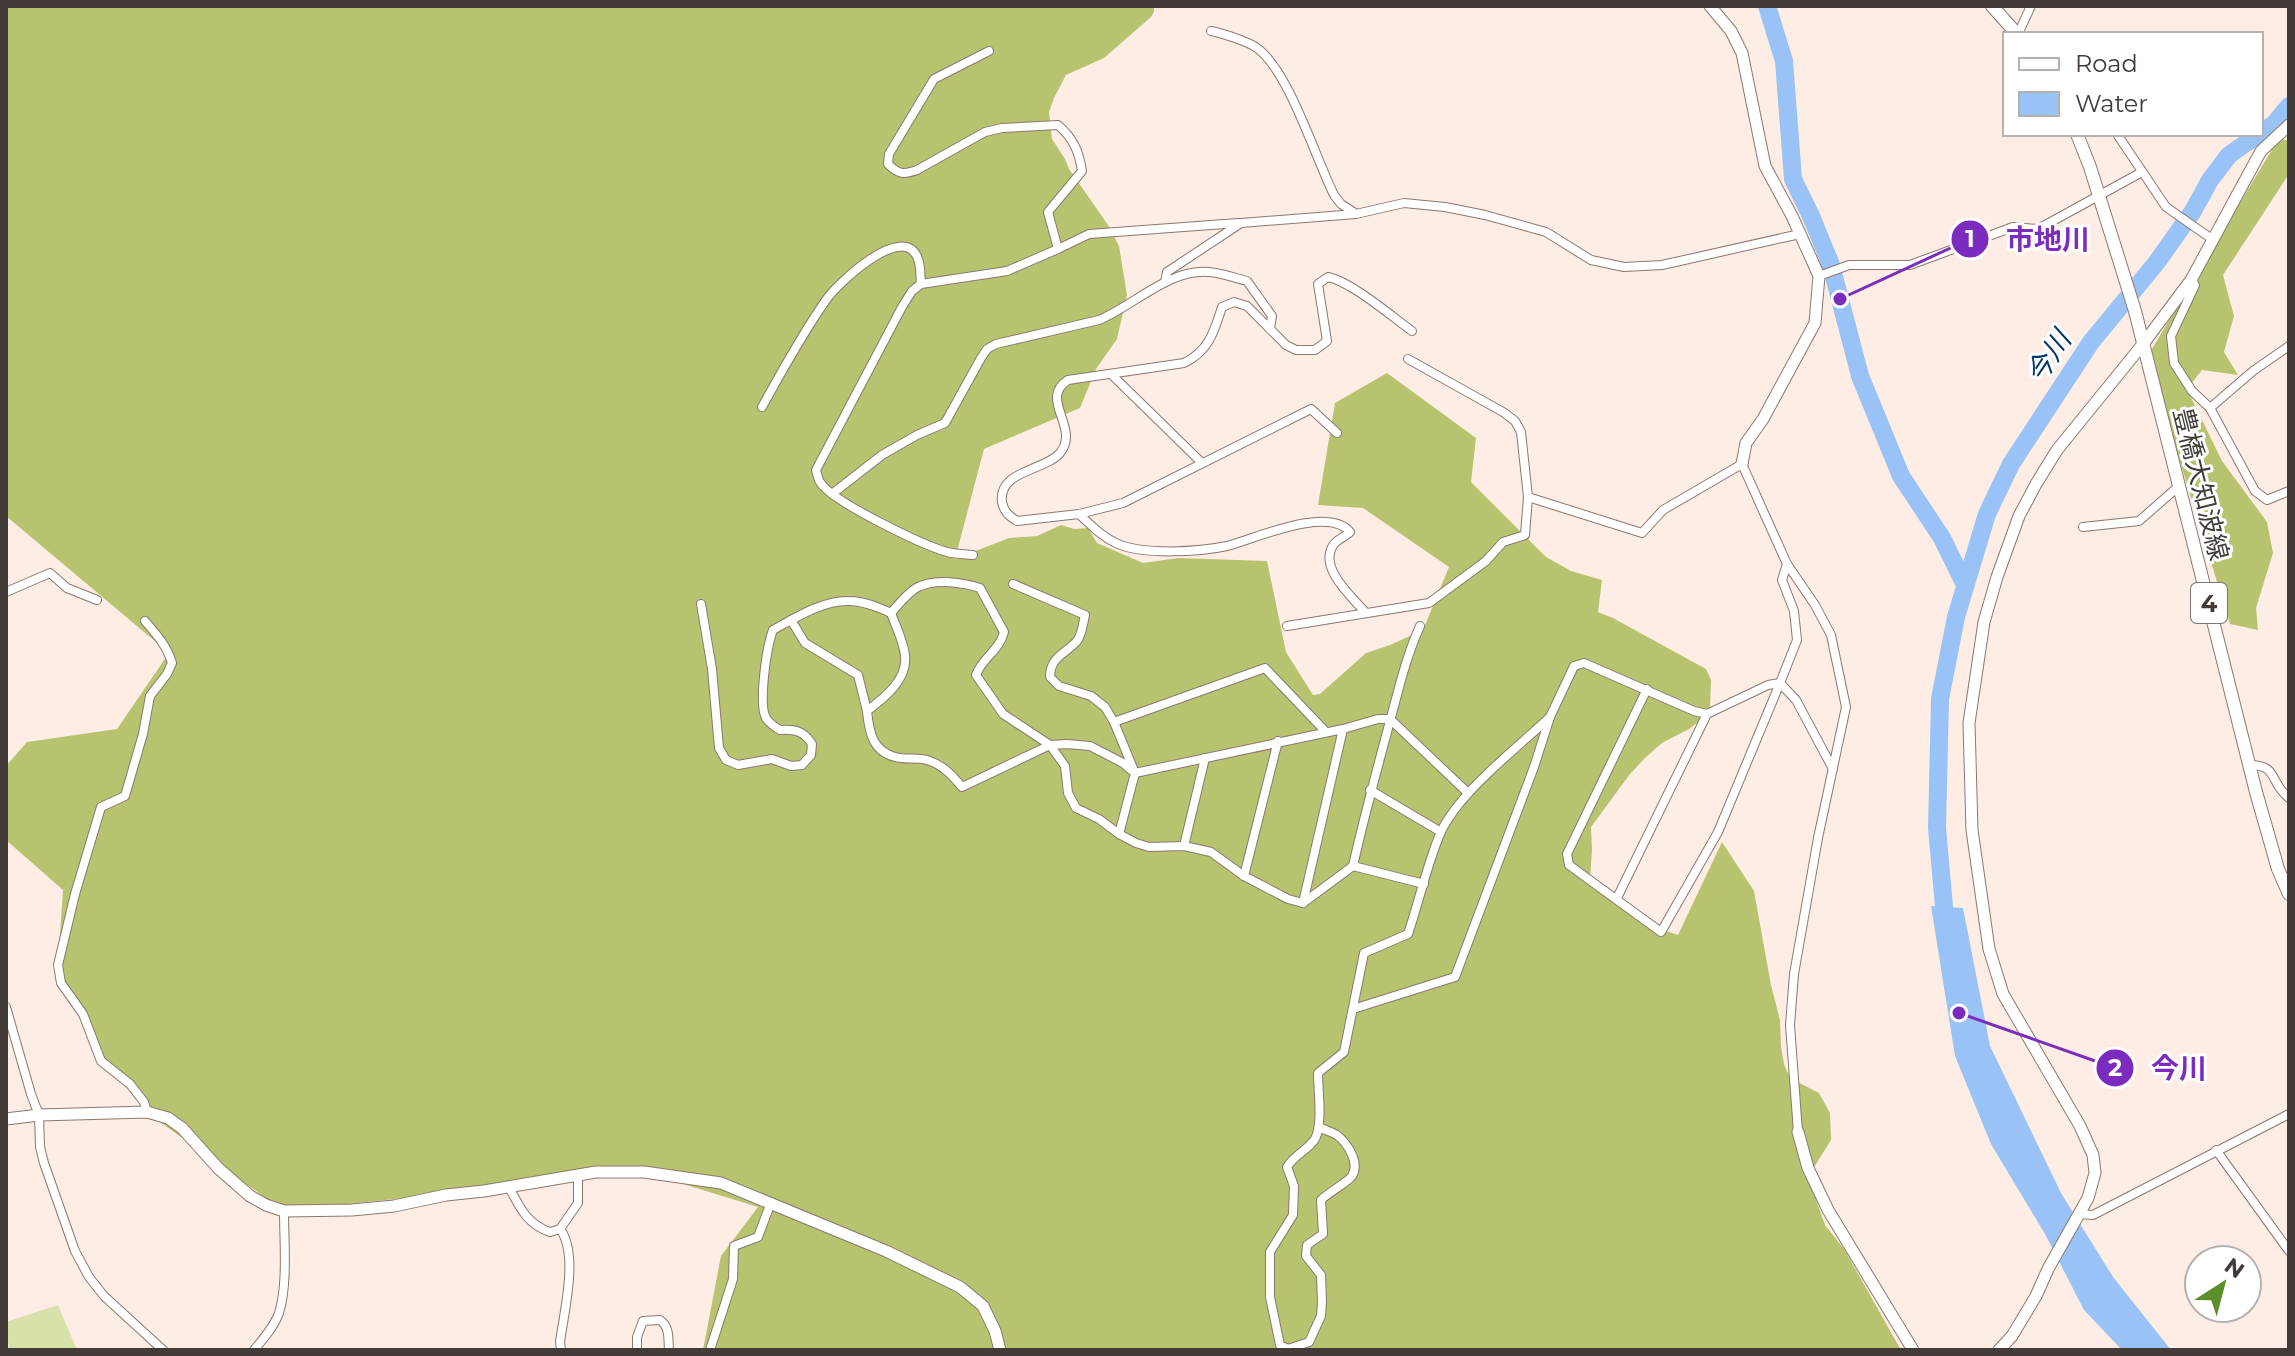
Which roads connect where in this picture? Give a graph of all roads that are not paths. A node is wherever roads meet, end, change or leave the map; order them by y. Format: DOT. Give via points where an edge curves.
graph roads {
  1 [pos="1710,6"];
  2 [pos="1992,6"];
  3 [pos="2031,6"];
  4 [pos="1211,31"];
  5 [pos="2015,32"];
  6 [pos="2018,32"];
  7 [pos="989,51"];
  8 [pos="2289,125"];
  9 [pos="2078,136"];
  10 [pos="2118,136"];
  11 [pos="2142,172"];
  12 [pos="2099,195"];
  13 [pos="1356,214"];
  14 [pos="1241,223"];
  15 [pos="1800,234"];
  16 [pos="2212,239"];
  17 [pos="1058,249"];
  18 [pos="1819,276"];
  19 [pos="2191,280"];
  20 [pos="1165,282"];
  21 [pos="921,284"];
  22 [pos="1270,329"];
  23 [pos="1412,331"];
  24 [pos="2143,344"];
  25 [pos="2289,346"];
  26 [pos="1408,359"];
  27 [pos="1112,375"];
  28 [pos="762,407"];
  29 [pos="2210,408"];
  30 [pos="1337,433"];
  31 [pos="1202,463"];
  32 [pos="1742,464"];
  33 [pos="2179,486"];
  34 [pos="2289,491"];
  35 [pos="832,494"];
  36 [pos="1528,497"];
  37 [pos="1079,514"];
  38 [pos="2083,527"];
  39 [pos="973,555"];
  40 [pos="1787,564"];
  41 [pos="1013,584"];
  42 [pos="6,592"];
  43 [pos="97,600"];
  44 [pos="701,604"];
  45 [pos="1365,612"];
  46 [pos="891,613"];
  47 [pos="791,620"];
  48 [pos="145,621"];
  49 [pos="1287,626"];
  50 [pos="1420,626"];
  51 [pos="1780,683"];
  52 [pos="1647,689"];
  53 [pos="867,711"];
  54 [pos="1707,714"];
  55 [pos="1550,717"];
  56 [pos="1390,719"];
  57 [pos="1114,722"];
  58 [pos="1343,729"];
  59 [pos="1326,732"];
  60 [pos="1278,741"];
  61 [pos="1050,745"];
  62 [pos="1205,758"];
  63 [pos="2250,765"];
  64 [pos="1834,770"];
  65 [pos="1135,773"];
  66 [pos="1370,790"];
  67 [pos="1468,793"];
  68 [pos="2289,798"];
  69 [pos="1441,832"];
  70 [pos="1119,834"];
  71 [pos="1184,846"];
  72 [pos="1353,866"];
  73 [pos="1244,876"];
  74 [pos="1424,884"];
  75 [pos="2289,894"];
  76 [pos="1617,898"];
  77 [pos="1303,903"];
  78 [pos="6,1007"];
  79 [pos="1353,1009"];
  80 [pos="147,1112"];
  81 [pos="2289,1114"];
  82 [pos="39,1115"];
  83 [pos="6,1119"];
  84 [pos="1319,1127"];
  85 [pos="1798,1132"];
  86 [pos="2216,1150"];
  87 [pos="578,1175"];
  88 [pos="509,1187"];
  89 [pos="770,1205"];
  90 [pos="284,1211"];
  91 [pos="2079,1214"];
  92 [pos="560,1229"];
  93 [pos="2289,1251"];
  94 [pos="163,1350"];
  95 [pos="254,1350"];
  96 [pos="561,1350"];
  97 [pos="637,1350"];
  98 [pos="669,1350"];
  99 [pos="710,1350"];
  100 [pos="1000,1350"];
  101 [pos="1913,1350"];
  102 [pos="1999,1350"];
  1 -- 15 [label="street" via="1742,53 1765,166"];
  2 -- 5 [label="main road"];
  3 -- 6 [label="street"];
  4 -- 13 [label="street" via="1255,46 1271,61 1334,195"];
  7 -- 17 [label="street" via="934,79 888,164 905,175 985,132 1058,125 1079,153 1082,171 1048,212"];
  8 -- 16 [label="street" via="2261,151"];
  9 -- 12 [label="main road, 豊橋大知波線 / 4"];
  10 -- 11 [label="street"];
  11 -- 12 [label="street"];
  11 -- 16 [label="street" via="2166,207"];
  12 -- 18 [label="street" via="2038,229 2013,227 1910,265 1849,265"];
  12 -- 24 [label="main road, 豊橋大知波線 / 4"];
  13 -- 14 [label="street"];
  13 -- 15 [label="street" via="1404,203 1445,207 1546,232 1591,260 1624,267 1662,265"];
  14 -- 17 [label="street" via="1089,234"];
  14 -- 20 [label="street" via="1167,272"];
  15 -- 18 [label="street"];
  16 -- 19 [label="street"];
  17 -- 21 [label="street" via="1007,271"];
  18 -- 32 [label="street" via="1815,323 1746,443"];
  19 -- 24 [label="street"];
  19 -- 29 [label="street" via="2195,285 2171,336 2174,363"];
  20 -- 22 [label="street" via="1209,272 1247,281 1272,316"];
  20 -- 35 [label="street" via="1099,320 987,349 945,423 882,455"];
  21 -- 28 [label="street" via="913,251 897,246 880,252 827,298"];
  21 -- 35 [label="street" via="902,307 816,470"];
  22 -- 23 [label="street" via="1296,350 1324,345 1327,334 1318,284 1328,277"];
  22 -- 27 [label="street" via="1247,306 1234,302 1222,307 1213,335 1197,357"];
  24 -- 33 [label="main road, 豊橋大知波線 / 4"];
  24 -- 91 [label="street" via="2057,450 2019,516 1984,622 1969,723 1973,841 1989,949 2003,994 2093,1155 2093,1184"];
  25 -- 29 [label="street"];
  26 -- 36 [label="street" via="1515,421 1521,432"];
  27 -- 31 [label="street"];
  27 -- 37 [label="street" via="1060,385 1057,402 1068,437 1064,449 1015,477 1002,494 1003,507 1017,521"];
  29 -- 34 [label="street" via="2255,491 2267,500"];
  30 -- 31 [label="street" via="1311,409"];
  31 -- 37 [label="street" via="1123,503"];
  32 -- 36 [label="street" via="1663,510 1642,533"];
  32 -- 40 [label="street"];
  33 -- 38 [label="street" via="2139,521"];
  33 -- 63 [label="main road, 豊橋大知波線 / 4"];
  35 -- 39 [label="street" via="912,537 947,552"];
  36 -- 45 [label="street" via="1525,535 1503,542 1429,603"];
  37 -- 45 [label="street" via="1120,545 1171,553 1227,546 1308,523 1337,524 1350,532 1334,544 1330,567"];
  40 -- 51 [label="street" via="1782,580 1794,611 1797,640"];
  40 -- 64 [label="street" via="1831,635 1846,707"];
  41 -- 57 [label="street" via="1085,615 1079,639 1058,655 1050,677 1059,686 1091,696"];
  42 -- 43 [label="street" via="50,573 67,588"];
  44 -- 47 [label="street" via="719,748 726,760 738,765 772,759 802,765 811,755 807,735 780,730 763,709 768,641 773,630"];
  45 -- 49 [label="street"];
  46 -- 47 [label="street" via="867,603 832,602"];
  46 -- 53 [label="street" via="906,660 898,682"];
  46 -- 61 [label="street" via="926,583 980,588 1004,632 976,675 1003,714"];
  47 -- 53 [label="street" via="805,643 858,675"];
  48 -- 80 [label="street" via="172,663 150,696 125,796 101,807 58,965 61,983 83,1014 101,1061 130,1084"];
  50 -- 56 [label="street"];
  51 -- 54 [label="street"];
  51 -- 64 [label="street" via="1796,700"];
  51 -- 76 [label="street" via="1718,832 1661,932"];
  52 -- 54 [label="street"];
  52 -- 55 [label="street" via="1584,663 1574,666 1567,677"];
  52 -- 76 [label="street" via="1567,854 1569,865"];
  53 -- 61 [label="street" via="869,735 879,750 926,759 948,770 962,787"];
  54 -- 76 [label="street"];
  55 -- 67 [label="street"];
  55 -- 79 [label="street" via="1455,977"];
  56 -- 58 [label="street"];
  56 -- 66 [label="street"];
  56 -- 67 [label="street"];
  57 -- 59 [label="street" via="1265,668"];
  57 -- 65 [label="street"];
  58 -- 59 [label="street"];
  58 -- 77 [label="street"];
  59 -- 60 [label="street"];
  60 -- 62 [label="street"];
  60 -- 73 [label="street"];
  61 -- 65 [label="street" via="1090,746"];
  61 -- 70 [label="street" via="1065,766 1076,808"];
  62 -- 65 [label="street"];
  62 -- 71 [label="street"];
  63 -- 68 [label="street" via="2271,771 2278,789"];
  63 -- 75 [label="main road, 豊橋大知波線 / 4"];
  64 -- 85 [label="street" via="1794,974 1790,1025"];
  65 -- 70 [label="street"];
  66 -- 69 [label="street"];
  66 -- 72 [label="street"];
  67 -- 69 [label="street"];
  69 -- 74 [label="street"];
  70 -- 71 [label="street" via="1149,847"];
  71 -- 73 [label="street" via="1211,852"];
  72 -- 74 [label="street"];
  72 -- 77 [label="street"];
  73 -- 77 [label="street"];
  74 -- 79 [label="street" via="1408,934 1364,953"];
  78 -- 82 [label="street"];
  79 -- 84 [label="street" via="1344,1052 1318,1073"];
  80 -- 82 [label="street"];
  80 -- 90 [label="street" via="182,1128 250,1196"];
  81 -- 86 [label="street"];
  82 -- 83 [label="street"];
  82 -- 94 [label="street" via="44,1163 75,1251 104,1296"];
  84 -- 84 [label="street" via="1287,1167 1294,1186 1293,1215 1270,1252 1276,1334 1288,1349 1309,1342 1321,1316 1321,1275 1306,1256 1307,1245 1323,1234 1321,1200 1354,1171 1353,1155 1337,1136"];
  85 -- 101 [label="street" via="1828,1210"];
  86 -- 91 [label="street" via="2093,1215"];
  86 -- 93 [label="street"];
  87 -- 88 [label="street"];
  87 -- 89 [label="street" via="644,1172 700,1179"];
  87 -- 92 [label="street" via="578,1203"];
  88 -- 90 [label="street" via="394,1206"];
  88 -- 92 [label="street" via="523,1216 550,1232"];
  89 -- 99 [label="street" via="758,1237 734,1246 733,1279"];
  89 -- 100 [label="street" via="960,1287 983,1306"];
  90 -- 95 [label="street" via="279,1313"];
  91 -- 102 [label="street" via="2018,1327"];
  92 -- 96 [label="street" via="568,1253"];
  97 -- 98 [label="street" via="643,1321 660,1320 668,1331"];
}
